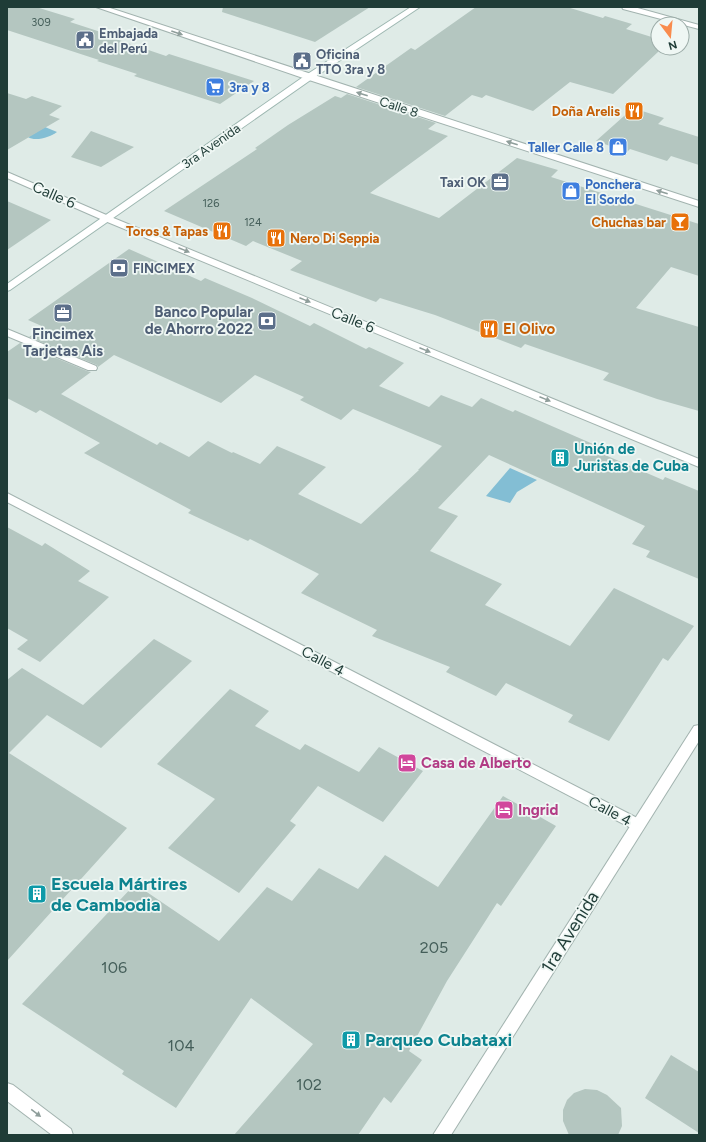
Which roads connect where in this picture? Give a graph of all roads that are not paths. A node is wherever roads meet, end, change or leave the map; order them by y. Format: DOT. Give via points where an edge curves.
graph roads {
  1 [pos="100,7"];
  2 [pos="416,7"];
  3 [pos="626,7"];
  4 [pos="699,27"];
  5 [pos="309,77"];
  6 [pos="7,174"];
  7 [pos="699,204"];
  8 [pos="108,219"];
  9 [pos="7,288"];
  10 [pos="10,336"];
  11 [pos="92,368"];
  12 [pos="699,463"];
  13 [pos="7,496"];
  14 [pos="699,730"];
  15 [pos="638,825"];
  16 [pos="7,1091"];
  17 [pos="65,1135"];
  18 [pos="441,1135"];
  1 -- 5 [label="street, Calle 8, one-way"];
  2 -- 5 [label="street, 3ra Avenida"];
  3 -- 4 [label="street"];
  7 -- 5 [label="street, Calle 8, one-way"];
  5 -- 8 [label="street, 3ra Avenida"];
  6 -- 8 [label="street, Calle 6"];
  8 -- 9 [label="street, 3ra Avenida"];
  8 -- 12 [label="street, Calle 6, one-way"];
  10 -- 11 [label="street"];
  13 -- 15 [label="street, Calle 4"];
  14 -- 15 [label="street, 1ra Avenida"];
  15 -- 18 [label="street, 1ra Avenida"];
  16 -- 17 [label="street, one-way"];
}
